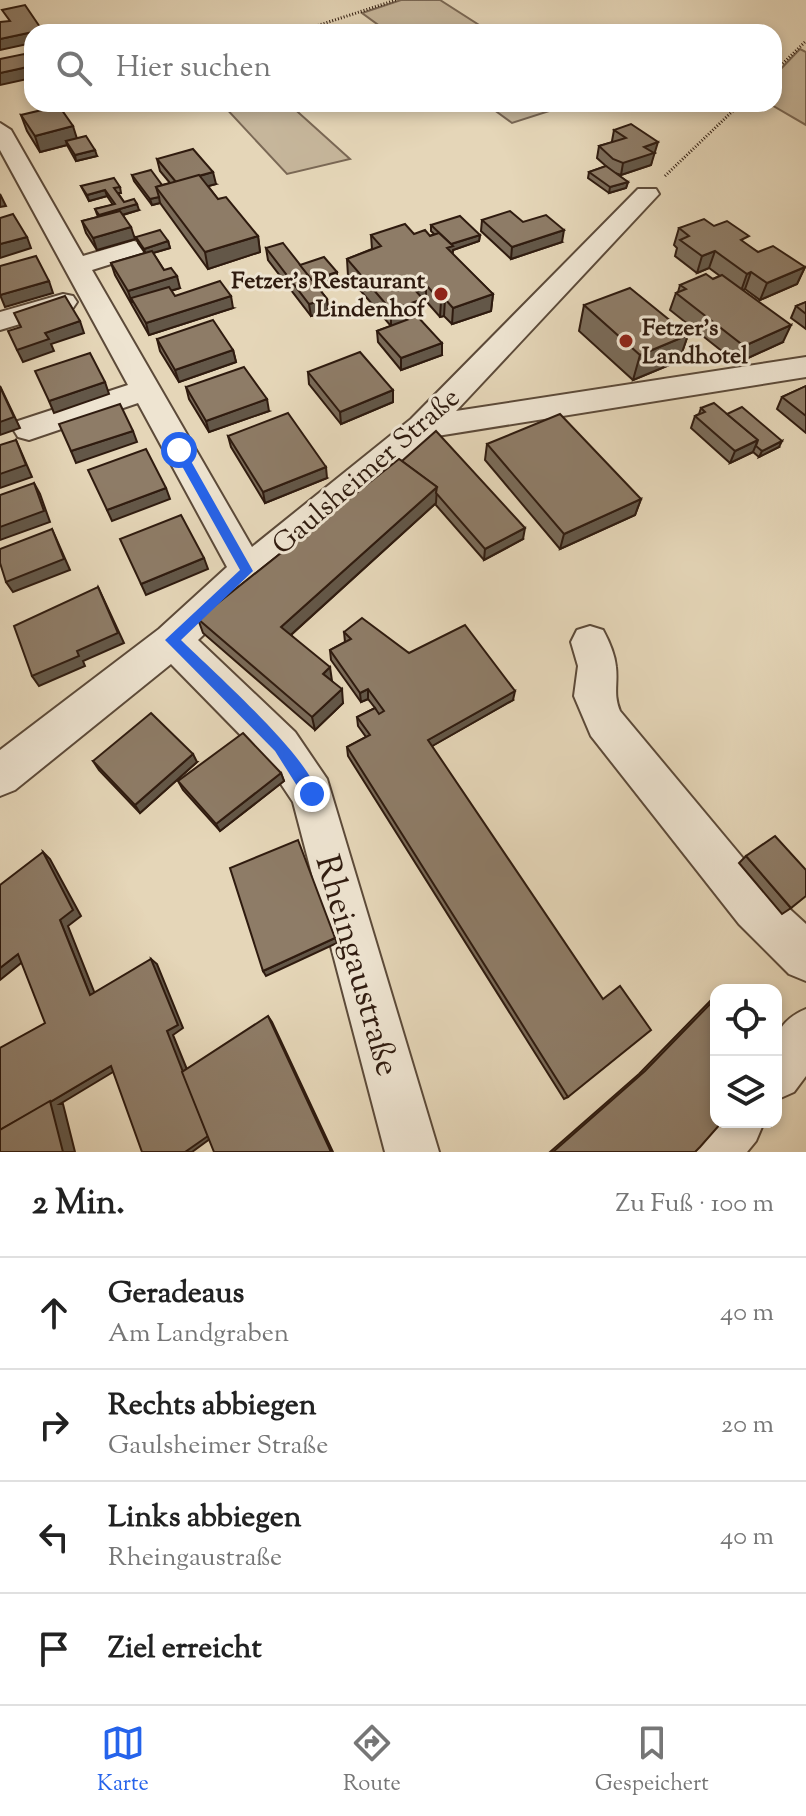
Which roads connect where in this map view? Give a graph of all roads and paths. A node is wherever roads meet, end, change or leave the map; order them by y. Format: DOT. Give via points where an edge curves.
graph roads {
  1 [pos="396,0"];
  2 [pos="322,24"];
  3 [pos="806,41"];
  4 [pos="782,64"];
  5 [pos="732,112"];
  6 [pos="0,130"];
  7 [pos="647,194"];
  8 [pos="134,249"];
  9 [pos="76,266"];
  10 [pos="92,294"];
  11 [pos="0,321"];
  12 [pos="806,367"];
  13 [pos="145,390"];
  14 [pos="422,427"];
  15 [pos="29,429"];
  16 [pos="247,571"];
  17 [pos="172,640"];
  18 [pos="590,642"];
  19 [pos="0,776"];
  20 [pos="806,957"];
  21 [pos="806,1034"];
  22 [pos="782,1066"];
  23 [pos="732,1128"];
  24 [pos="412,1152"];
  25 [pos="712,1152"];
  1 -- 2 [label="path"];
  3 -- 4 [label="path"];
  5 -- 7 [label="path"];
  6 -- 9 [label="street"];
  7 -- 14 [label="street, Gaulsheimer Straße"];
  8 -- 9 [label="street"];
  9 -- 10 [label="street"];
  10 -- 11 [label="street"];
  10 -- 13 [label="street"];
  12 -- 14 [label="street"];
  13 -- 15 [label="street"];
  13 -- 16 [label="street"];
  14 -- 16 [label="street, Gaulsheimer Straße"];
  16 -- 17 [label="street, Gaulsheimer Straße"];
  17 -- 19 [label="street, Gaulsheimer Straße"];
  17 -- 24 [label="street, Rheingaustraße" via="280,746 312,794"];
  18 -- 20 [label="street" via="597,666 594,696 605,723 755,908"];
  21 -- 22 [label="street"];
  23 -- 25 [label="street"];
}
